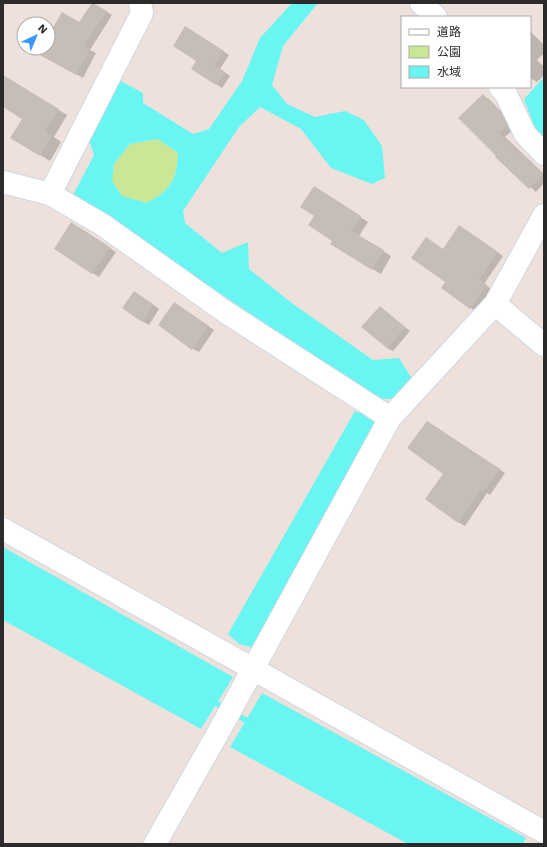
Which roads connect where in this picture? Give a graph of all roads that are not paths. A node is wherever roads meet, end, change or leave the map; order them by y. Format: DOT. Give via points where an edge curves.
graph roads {
  1 [pos="140,3"];
  2 [pos="421,3"];
  3 [pos="435,16"];
  4 [pos="501,88"];
  5 [pos="544,154"];
  6 [pos="3,182"];
  7 [pos="50,194"];
  8 [pos="544,215"];
  9 [pos="495,304"];
  10 [pos="544,345"];
  11 [pos="390,418"];
  12 [pos="3,529"];
  13 [pos="254,668"];
  14 [pos="544,833"];
  15 [pos="155,844"];
  16 [pos="538,844"];
  1 -- 7 [label="street" via="142,13"];
  2 -- 3 [label="street"];
  4 -- 5 [label="street" via="525,134"];
  6 -- 7 [label="street"];
  7 -- 11 [label="street" via="103,225 227,313"];
  8 -- 9 [label="street"];
  9 -- 10 [label="street"];
  9 -- 11 [label="street"];
  11 -- 13 [label="street"];
  12 -- 13 [label="street"];
  13 -- 14 [label="street"];
  13 -- 15 [label="street"];
  14 -- 16 [label="street"];
}
